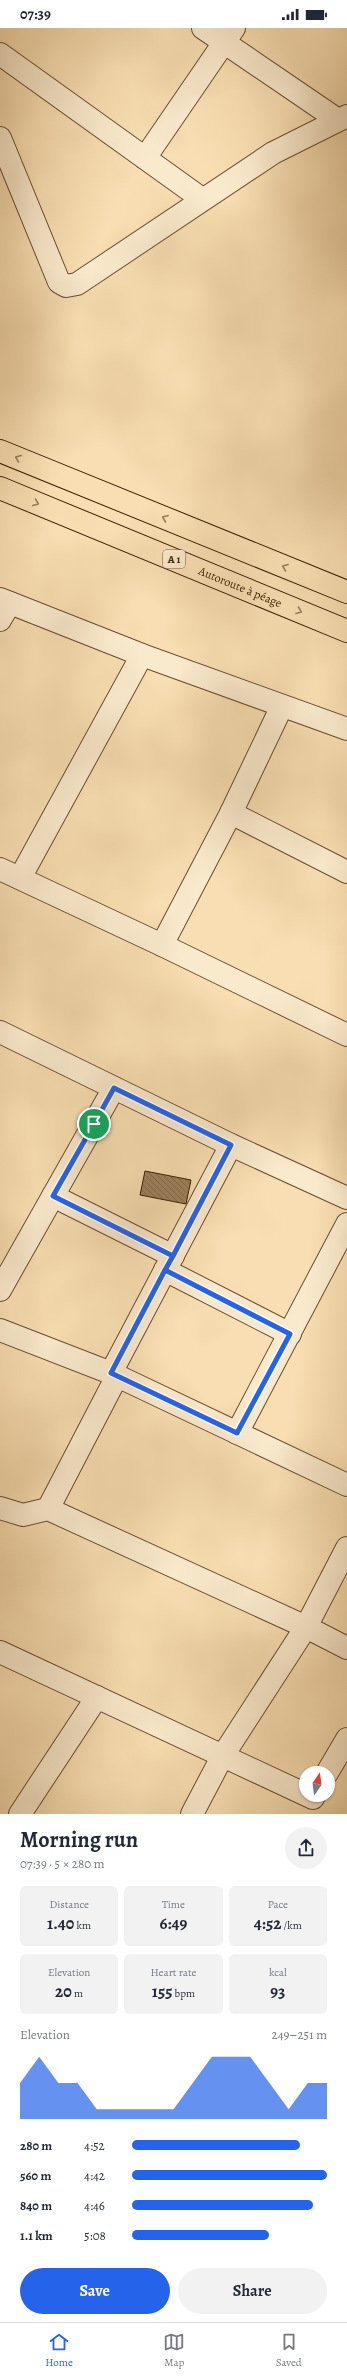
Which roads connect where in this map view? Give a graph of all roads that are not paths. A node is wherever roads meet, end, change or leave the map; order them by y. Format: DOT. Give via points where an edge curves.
graph roads {
  1 [pos="203,28"];
  2 [pos="229,36"];
  3 [pos="0,54"];
  4 [pos="342,118"];
  5 [pos="0,138"];
  6 [pos="145,158"];
  7 [pos="202,199"];
  8 [pos="0,451"];
  9 [pos="0,488"];
  10 [pos="347,592"];
  11 [pos="3,608"];
  12 [pos="347,631"];
  13 [pos="142,654"];
  14 [pos="282,706"];
  15 [pos="347,729"];
  16 [pos="231,813"];
  17 [pos="0,869"];
  18 [pos="347,872"];
  19 [pos="20,878"];
  20 [pos="162,944"];
  21 [pos="0,1032"];
  22 [pos="347,1035"];
  23 [pos="114,1088"];
  24 [pos="231,1145"];
  25 [pos="53,1196"];
  26 [pos="347,1198"];
  27 [pos="347,1224"];
  28 [pos="169,1263"];
  29 [pos="0,1290"];
  30 [pos="0,1330"];
  31 [pos="290,1334"];
  32 [pos="114,1375"];
  33 [pos="237,1433"];
  34 [pos="347,1485"];
  35 [pos="0,1508"];
  36 [pos="48,1509"];
  37 [pos="347,1548"];
  38 [pos="306,1627"];
  39 [pos="347,1648"];
  40 [pos="0,1652"];
  41 [pos="97,1697"];
  42 [pos="347,1739"];
  43 [pos="222,1757"];
  44 [pos="331,1766"];
  45 [pos="299,1796"];
  46 [pos="20,1814"];
  47 [pos="192,1814"];
  1 -- 2 [label="street"];
  2 -- 4 [label="street"];
  2 -- 6 [label="street"];
  3 -- 6 [label="street"];
  4 -- 7 [label="street" via="272,153"];
  5 -- 7 [label="street" via="59,282 66,286 77,284"];
  6 -- 7 [label="street"];
  10 -- 8 [label="highway, one-way"];
  9 -- 12 [label="highway, Autoroute à péage / A 1, one-way"];
  11 -- 13 [label="street"];
  13 -- 14 [label="street"];
  13 -- 19 [label="street"];
  14 -- 15 [label="street"];
  14 -- 16 [label="street"];
  16 -- 18 [label="street"];
  16 -- 20 [label="street"];
  17 -- 19 [label="street"];
  19 -- 20 [label="street"];
  20 -- 22 [label="street"];
  21 -- 23 [label="street"];
  23 -- 24 [label="street"];
  23 -- 25 [label="street"];
  24 -- 26 [label="street"];
  24 -- 28 [label="street"];
  25 -- 28 [label="street"];
  25 -- 29 [label="street"];
  27 -- 31 [label="street"];
  28 -- 31 [label="street"];
  28 -- 32 [label="street"];
  30 -- 32 [label="street"];
  31 -- 33 [label="street"];
  32 -- 33 [label="street"];
  32 -- 36 [label="street"];
  33 -- 34 [label="street"];
  35 -- 36 [label="street" via="23,1515"];
  36 -- 38 [label="street"];
  37 -- 38 [label="street"];
  38 -- 39 [label="street"];
  38 -- 43 [label="street"];
  40 -- 41 [label="street"];
  41 -- 43 [label="street"];
  41 -- 46 [label="street"];
  42 -- 44 [label="street"];
  43 -- 45 [label="street"];
  43 -- 47 [label="street"];
}
